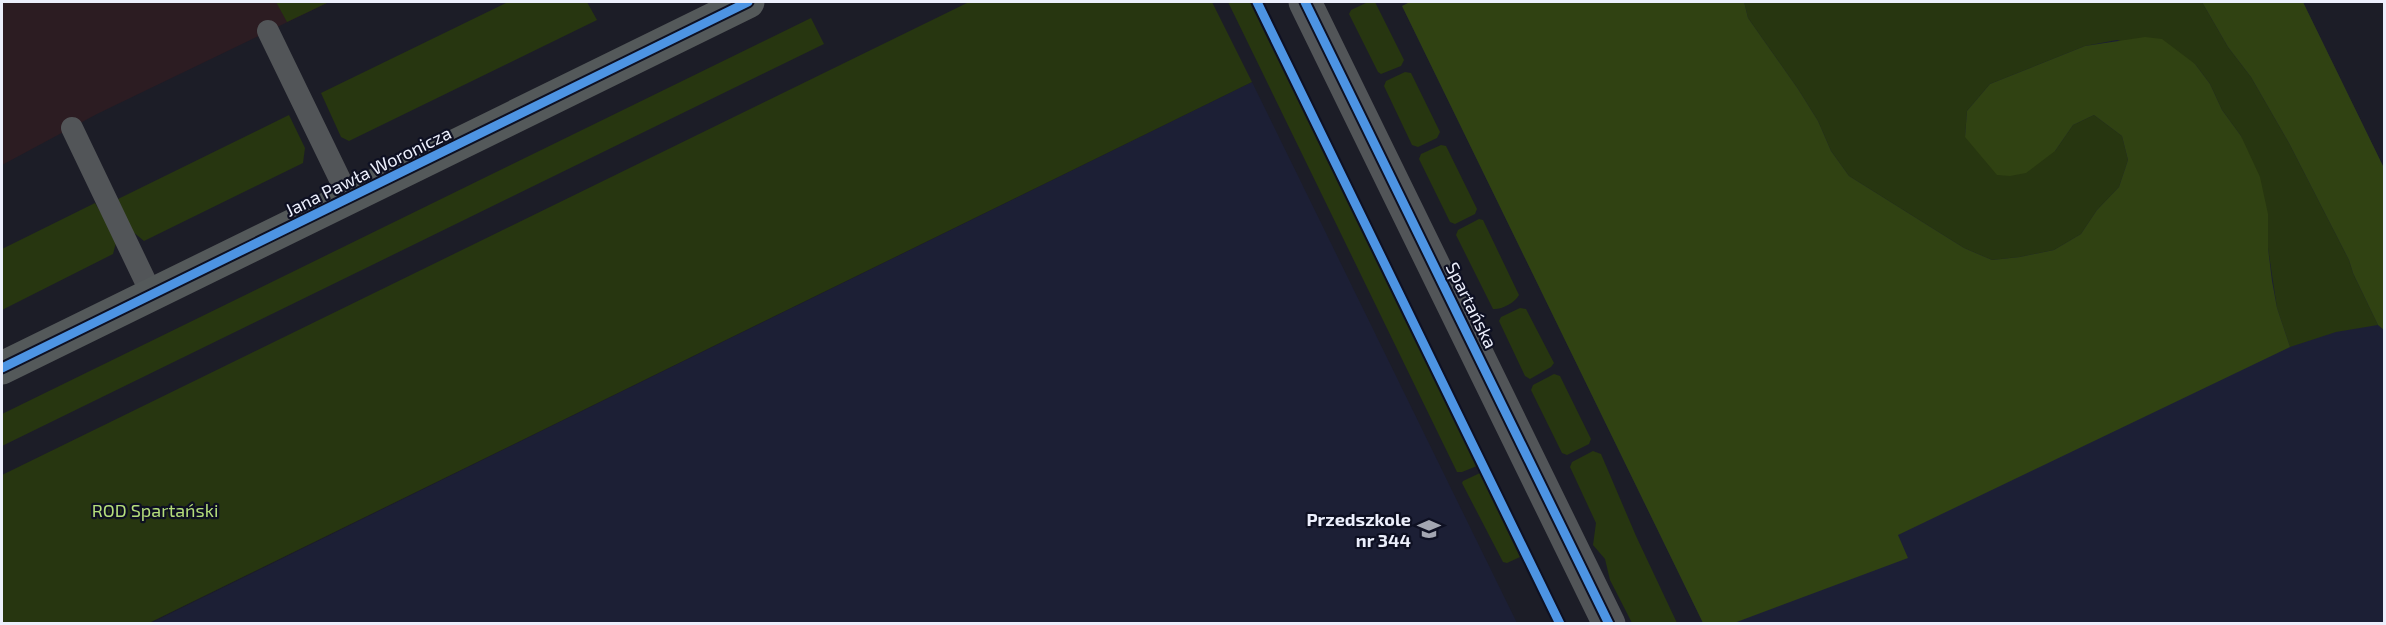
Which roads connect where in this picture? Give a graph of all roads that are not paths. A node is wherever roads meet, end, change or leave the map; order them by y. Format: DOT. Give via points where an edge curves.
graph roads {
  1 [pos="748,2"];
  2 [pos="1305,2"];
  3 [pos="268,31"];
  4 [pos="72,128"];
  5 [pos="349,198"];
  6 [pos="152,295"];
  7 [pos="2,368"];
  8 [pos="1609,624"];
  1 -- 5 [label="street, Jana Pawła Woronicza"];
  2 -- 8 [label="street, Spartańska"];
  3 -- 5 [label="lane"];
  4 -- 6 [label="lane"];
  5 -- 6 [label="street, Jana Pawła Woronicza"];
  6 -- 7 [label="street, Jana Pawła Woronicza"];
}
